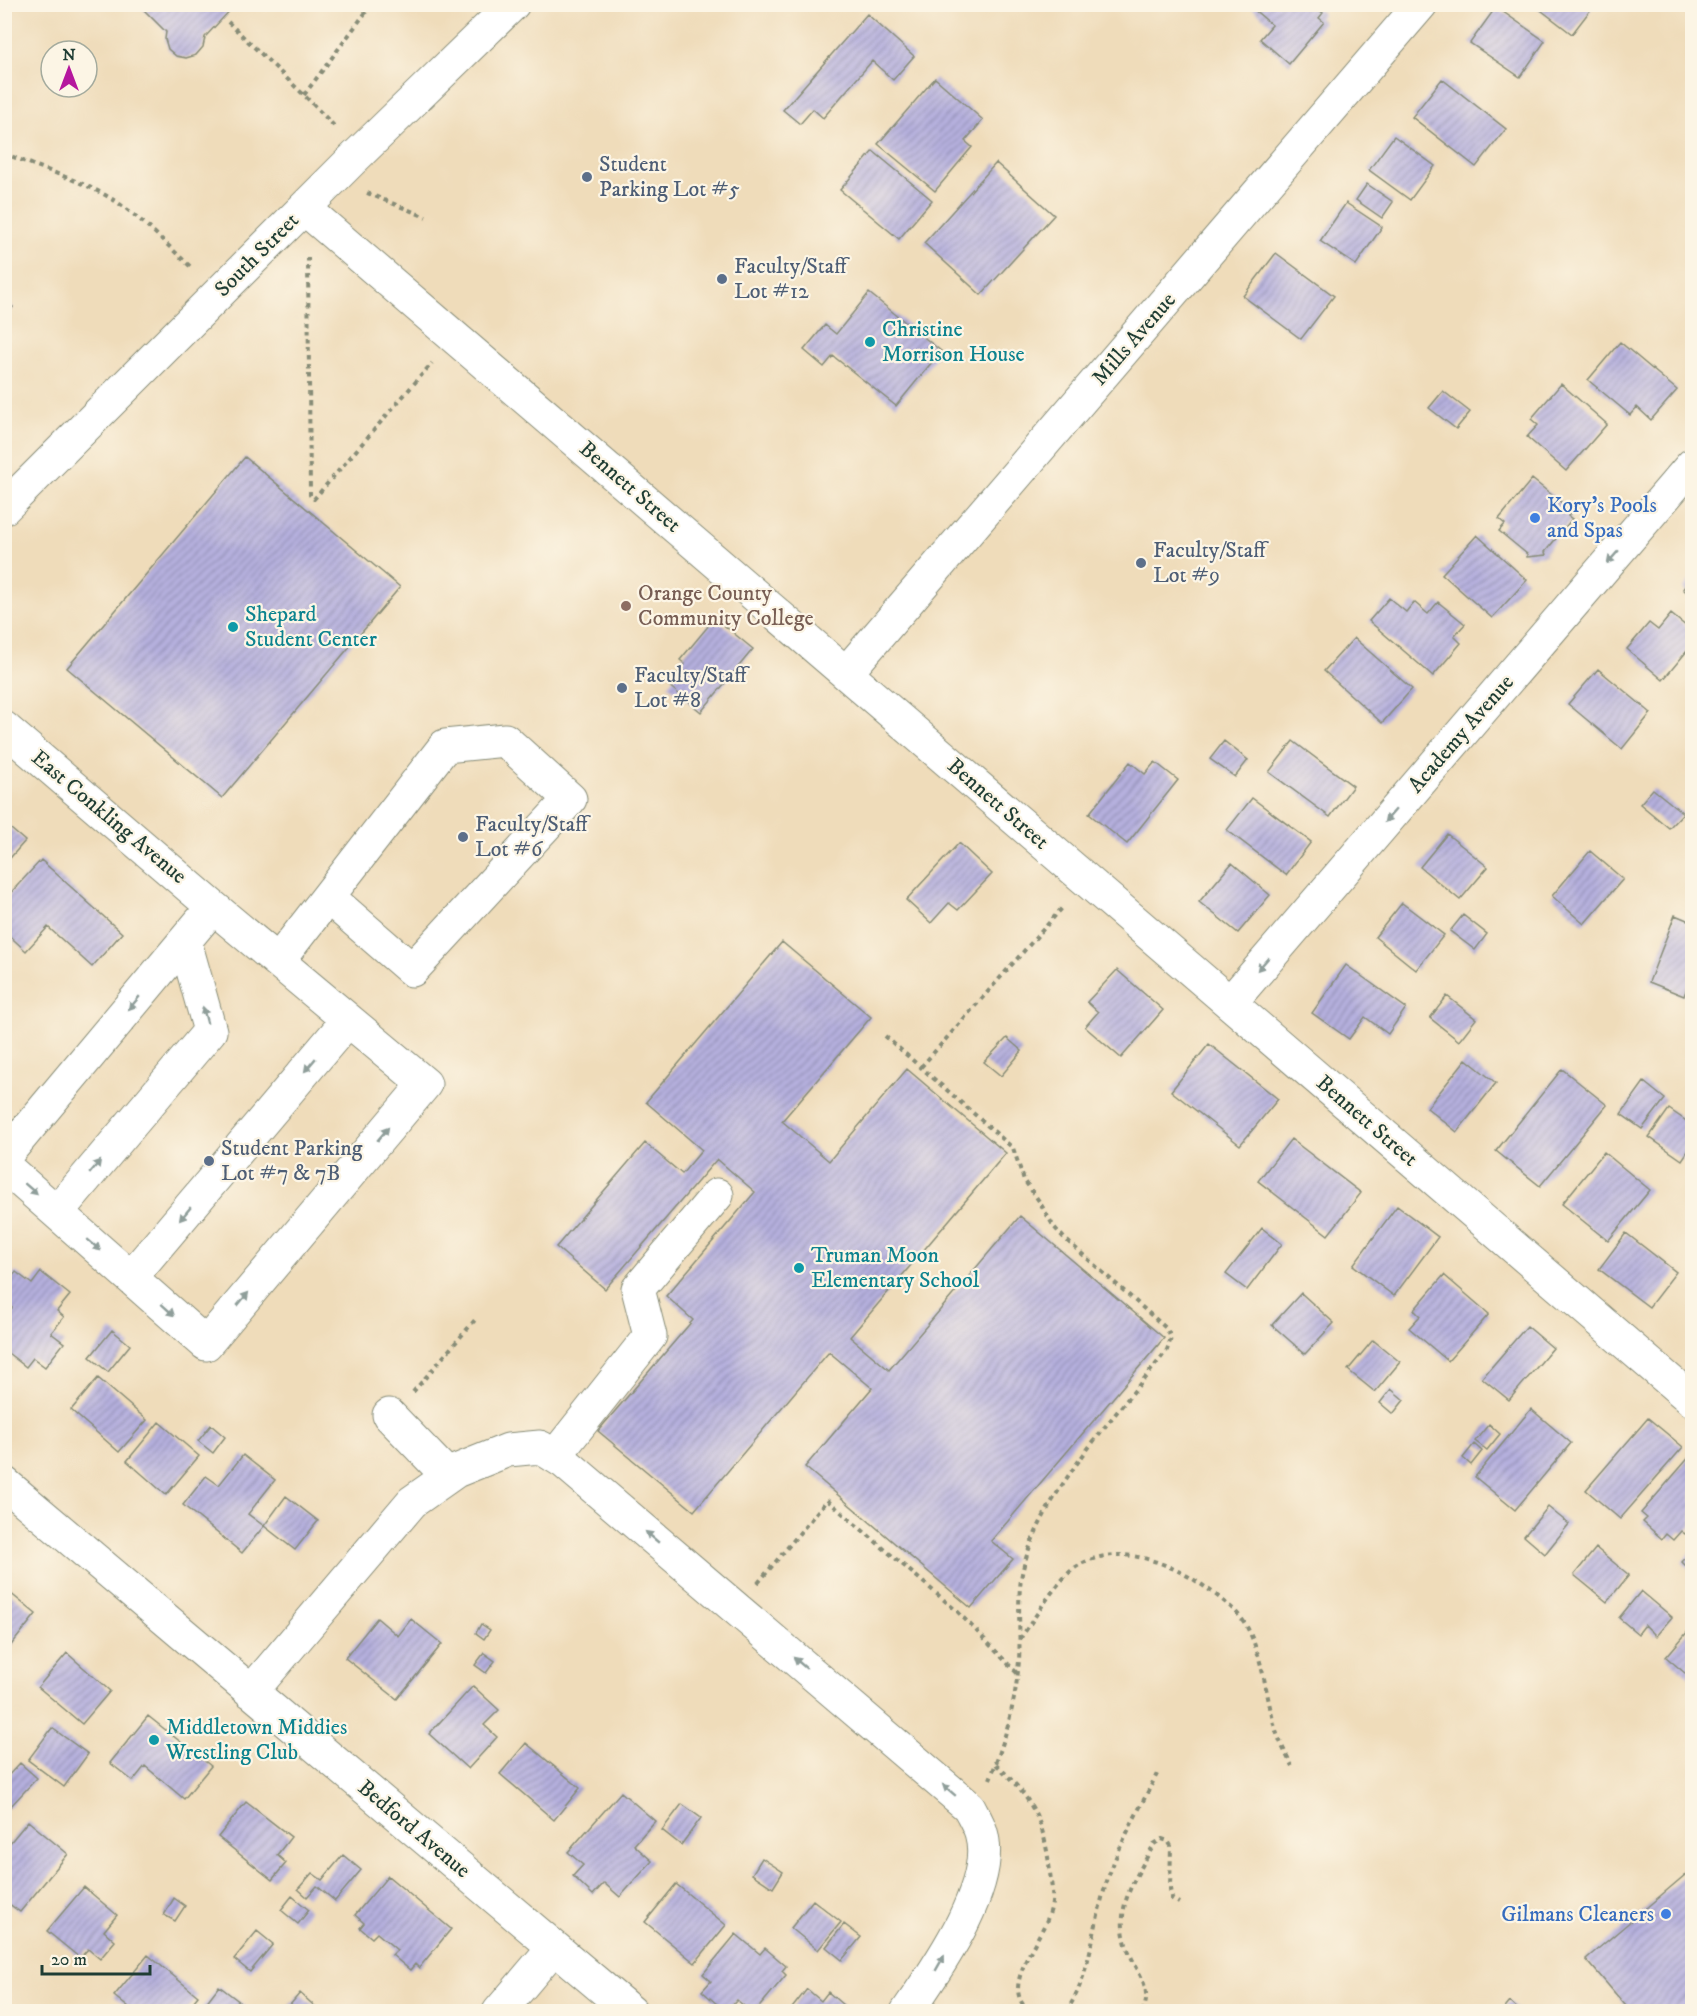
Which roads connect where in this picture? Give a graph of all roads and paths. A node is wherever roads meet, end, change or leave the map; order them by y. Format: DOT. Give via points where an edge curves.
graph roads {
  1 [pos="372,4"];
  2 [pos="513,4"];
  3 [pos="1422,4"];
  4 [pos="228,22"];
  5 [pos="304,95"];
  6 [pos="4,153"];
  7 [pos="349,163"];
  8 [pos="426,217"];
  9 [pos="315,218"];
  10 [pos="193,270"];
  11 [pos="463,344"];
  12 [pos="1692,465"];
  13 [pos="4,508"];
  14 [pos="846,673"];
  15 [pos="4,728"];
  16 [pos="328,897"];
  17 [pos="1070,900"];
  18 [pos="213,907"];
  19 [pos="185,942"];
  20 [pos="278,961"];
  21 [pos="1230,1003"];
  22 [pos="348,1020"];
  23 [pos="885,1036"];
  24 [pos="921,1067"];
  25 [pos="4,1157"];
  26 [pos="4,1166"];
  27 [pos="717,1195"];
  28 [pos="57,1212"];
  29 [pos="131,1277"];
  30 [pos="475,1320"];
  31 [pos="1692,1400"];
  32 [pos="398,1407"];
  33 [pos="555,1456"];
  34 [pos="448,1476"];
  35 [pos="4,1483"];
  36 [pos="737,1609"];
  37 [pos="1019,1639"];
  38 [pos="1017,1673"];
  39 [pos="251,1692"];
  40 [pos="996,1764"];
  41 [pos="1292,1766"];
  42 [pos="1157,1774"];
  43 [pos="986,1788"];
  44 [pos="1179,1903"];
  45 [pos="554,1947"];
  46 [pos="1067,2011"];
  47 [pos="499,2012"];
  48 [pos="631,2012"];
  49 [pos="907,2012"];
  50 [pos="1031,2012"];
  51 [pos="1142,2012"];
  1 -- 5 [label="path"];
  2 -- 7 [label="street, South Street"];
  3 -- 14 [label="street, Mills Avenue"];
  4 -- 5 [label="path"];
  5 -- 7 [label="path" via="335,127"];
  6 -- 10 [label="path" via="112,199"];
  7 -- 8 [label="path" via="362,191"];
  7 -- 9 [label="street, South Street"];
  9 -- 11 [label="street, Bennett Street"];
  9 -- 11 [label="path" via="308,247 310,495 314,499 434,360"];
  9 -- 13 [label="street, South Street"];
  11 -- 14 [label="street, Bennett Street"];
  12 -- 21 [label="street, Academy Avenue, one-way"];
  14 -- 21 [label="street, Bennett Street"];
  15 -- 18 [label="street, East Conkling Avenue"];
  16 -- 16 [label="street" via="445,746 505,740 570,799 412,970"];
  16 -- 20 [label="street"];
  17 -- 24 [label="path"];
  18 -- 19 [label="street"];
  18 -- 20 [label="street, East Conkling Avenue"];
  19 -- 25 [label="street, one-way"];
  28 -- 19 [label="street, one-way" via="210,1031"];
  20 -- 22 [label="street, East Conkling Avenue"];
  21 -- 31 [label="street, Bennett Street"];
  22 -- 29 [label="street, one-way"];
  29 -- 22 [label="street, East Conkling Avenue, one-way" via="206,1344 425,1084"];
  23 -- 24 [label="path"];
  24 -- 37 [label="path" via="1013,1148 1024,1180 1054,1227 1167,1329 1171,1338 1167,1350 1080,1459 1031,1543 1022,1571"];
  26 -- 28 [label="street, one-way"];
  27 -- 33 [label="street" via="638,1289 650,1336"];
  28 -- 29 [label="street, one-way"];
  30 -- 32 [label="path"];
  32 -- 34 [label="street"];
  33 -- 34 [label="street" via="540,1448 508,1450"];
  36 -- 33 [label="street, one-way"];
  34 -- 39 [label="street" via="412,1502"];
  35 -- 39 [label="street, Bedford Avenue"];
  36 -- 38 [label="path" via="827,1500 957,1612"];
  49 -- 36 [label="street, one-way" via="956,1935 977,1891 983,1856 981,1833 969,1807"];
  37 -- 38 [label="path"];
  37 -- 41 [label="path" via="1057,1587 1075,1568 1093,1559 1141,1557 1191,1577 1233,1608 1246,1625 1276,1731"];
  38 -- 40 [label="path" via="1005,1739"];
  39 -- 45 [label="street, Bedford Avenue"];
  40 -- 43 [label="path"];
  40 -- 50 [label="path" via="1029,1801 1047,1846 1052,1907 1020,1974 1017,1989 1020,2000"];
  42 -- 46 [label="path" via="1106,1884 1092,1944"];
  44 -- 51 [label="path" via="1172,1899 1170,1889 1171,1846 1162,1839 1154,1844 1127,1897 1123,1916 1127,1950 1147,1995"];
  45 -- 47 [label="street"];
  45 -- 48 [label="street, Bedford Avenue"];
}
